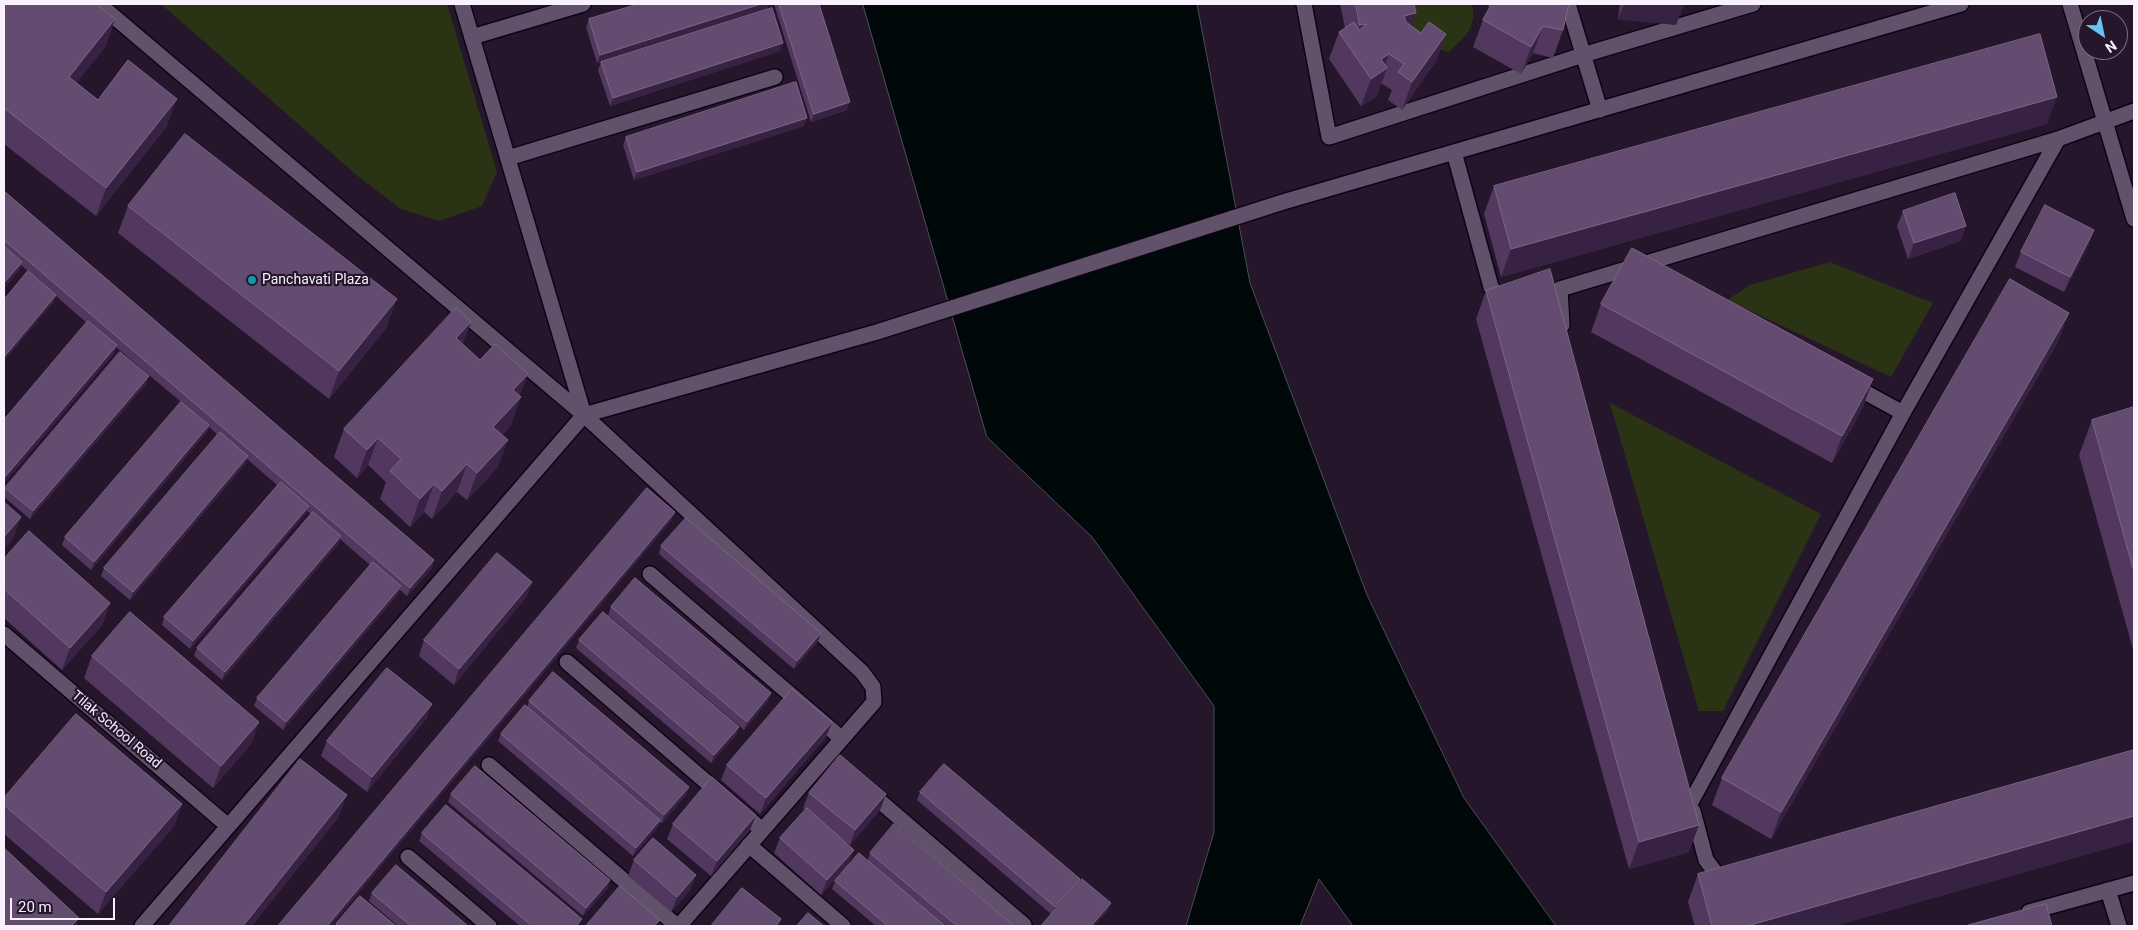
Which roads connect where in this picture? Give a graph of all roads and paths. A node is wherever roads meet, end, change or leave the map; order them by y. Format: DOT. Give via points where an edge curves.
graph roads {
  1 [pos="99,4"];
  2 [pos="462,4"];
  3 [pos="583,4"];
  4 [pos="1304,4"];
  5 [pos="1568,4"];
  6 [pos="1753,4"];
  7 [pos="1961,4"];
  8 [pos="2070,4"];
  9 [pos="472,37"];
  10 [pos="1583,55"];
  11 [pos="775,77"];
  12 [pos="1600,110"];
  13 [pos="2134,112"];
  14 [pos="2105,120"];
  15 [pos="2058,139"];
  16 [pos="1454,152"];
  17 [pos="508,158"];
  18 [pos="2134,220"];
  19 [pos="1639,266"];
  20 [pos="1656,276"];
  21 [pos="1560,289"];
  22 [pos="1542,292"];
  23 [pos="1525,296"];
  24 [pos="1566,338"];
  25 [pos="1835,375"];
  26 [pos="1903,413"];
  27 [pos="584,415"];
  28 [pos="650,574"];
  29 [pos="4,634"];
  30 [pos="566,662"];
  31 [pos="841,738"];
  32 [pos="826,755"];
  33 [pos="489,765"];
  34 [pos="841,768"];
  35 [pos="856,780"];
  36 [pos="1686,783"];
  37 [pos="1691,802"];
  38 [pos="228,826"];
  39 [pos="762,830"];
  40 [pos="749,845"];
  41 [pos="408,857"];
  42 [pos="1744,875"];
  43 [pos="2134,882"];
  44 [pos="2108,890"];
  45 [pos="2014,916"];
  46 [pos="1024,925"];
  47 [pos="142,926"];
  48 [pos="489,926"];
  49 [pos="678,926"];
  50 [pos="844,926"];
  51 [pos="2119,926"];
  1 -- 27 [label="street"];
  2 -- 9 [label="street"];
  3 -- 9 [label="street"];
  4 -- 10 [label="street" via="1329,137"];
  5 -- 10 [label="street"];
  6 -- 10 [label="street"];
  7 -- 12 [label="street"];
  8 -- 14 [label="street"];
  9 -- 17 [label="street"];
  10 -- 12 [label="street"];
  11 -- 17 [label="street"];
  12 -- 16 [label="street"];
  13 -- 14 [label="street"];
  14 -- 15 [label="street"];
  14 -- 18 [label="street"];
  15 -- 19 [label="street"];
  15 -- 26 [label="street"];
  16 -- 23 [label="street" via="1491,287 1498,296 1508,300"];
  16 -- 27 [label="street" via="1283,202 877,332"];
  17 -- 27 [label="street"];
  19 -- 20 [label="street"];
  19 -- 21 [label="street"];
  21 -- 22 [label="street"];
  21 -- 24 [label="street" via="1561,319"];
  25 -- 26 [label="street"];
  26 -- 37 [label="street"];
  27 -- 31 [label="street" via="862,672 873,688 874,702"];
  27 -- 38 [label="street"];
  28 -- 31 [label="street"];
  29 -- 38 [label="street, Tilak School Road"];
  30 -- 39 [label="street"];
  31 -- 32 [label="street"];
  32 -- 34 [label="street"];
  32 -- 39 [label="street"];
  33 -- 49 [label="street"];
  35 -- 46 [label="street"];
  36 -- 37 [label="street"];
  37 -- 42 [label="street" via="1706,860 1718,876 1735,878"];
  38 -- 47 [label="street"];
  39 -- 40 [label="street"];
  40 -- 49 [label="street"];
  40 -- 50 [label="street"];
  41 -- 48 [label="street"];
  43 -- 44 [label="street"];
  44 -- 45 [label="street"];
  44 -- 51 [label="street"];
}
